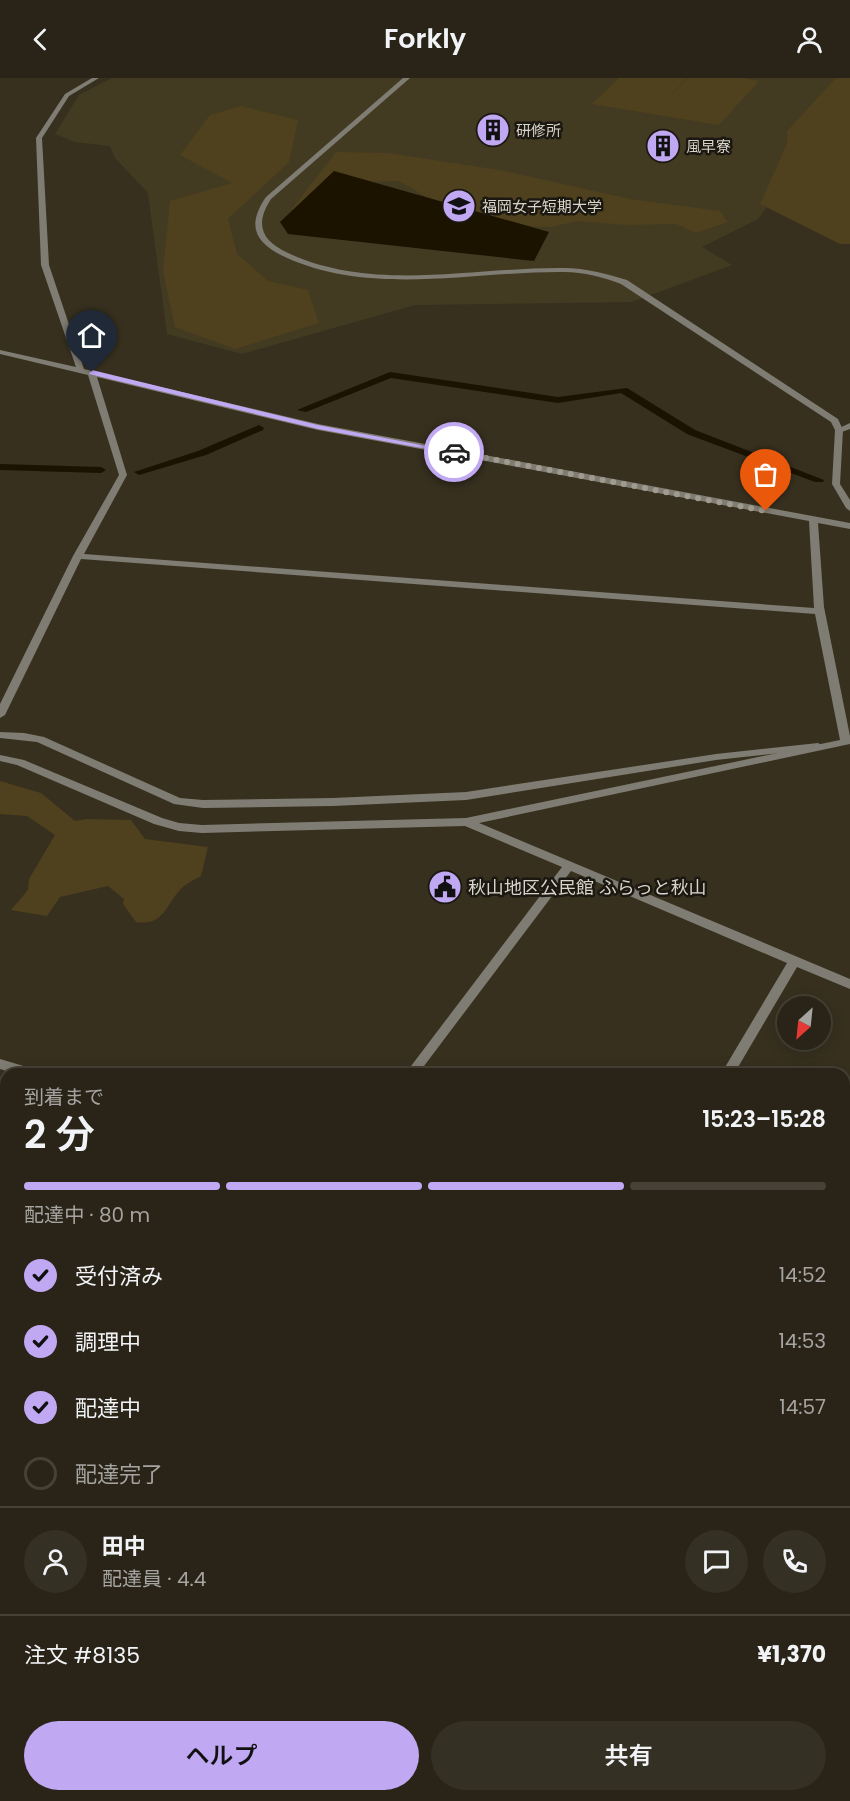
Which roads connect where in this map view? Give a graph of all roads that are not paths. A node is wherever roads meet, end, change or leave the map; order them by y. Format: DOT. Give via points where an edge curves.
graph roads {
  1 [pos="96,78"];
  2 [pos="407,78"];
  3 [pos="0,352"];
  4 [pos="80,369"];
  5 [pos="92,372"];
  6 [pos="850,426"];
  7 [pos="839,430"];
  8 [pos="850,508"];
  9 [pos="813,520"];
  10 [pos="850,526"];
  11 [pos="78,556"];
  12 [pos="820,611"];
  13 [pos="0,715"];
  14 [pos="0,735"];
  15 [pos="848,741"];
  16 [pos="822,746"];
  17 [pos="0,758"];
  18 [pos="466,822"];
  19 [pos="569,866"];
  20 [pos="794,962"];
  21 [pos="850,984"];
  22 [pos="416,1068"];
  23 [pos="731,1068"];
  1 -- 4 [label="street" via="67,95 39,138 45,266"];
  2 -- 7 [label="street" via="268,198 258,223 260,235 270,246 301,263 360,274 411,276 562,270 602,274 624,282 835,420"];
  3 -- 4 [label="street"];
  4 -- 5 [label="street"];
  5 -- 9 [label="street" via="318,427"];
  5 -- 11 [label="street" via="123,475"];
  6 -- 7 [label="street"];
  7 -- 8 [label="street" via="836,484"];
  9 -- 10 [label="street"];
  9 -- 12 [label="street"];
  11 -- 12 [label="street"];
  11 -- 13 [label="street"];
  12 -- 15 [label="street"];
  14 -- 16 [label="street" via="40,739 178,801 196,804 466,796 716,757"];
  15 -- 16 [label="street"];
  16 -- 18 [label="street"];
  17 -- 18 [label="street" via="20,762 179,827"];
  18 -- 19 [label="street"];
  19 -- 20 [label="street"];
  19 -- 22 [label="street"];
  20 -- 21 [label="street"];
  20 -- 23 [label="street"];
}
